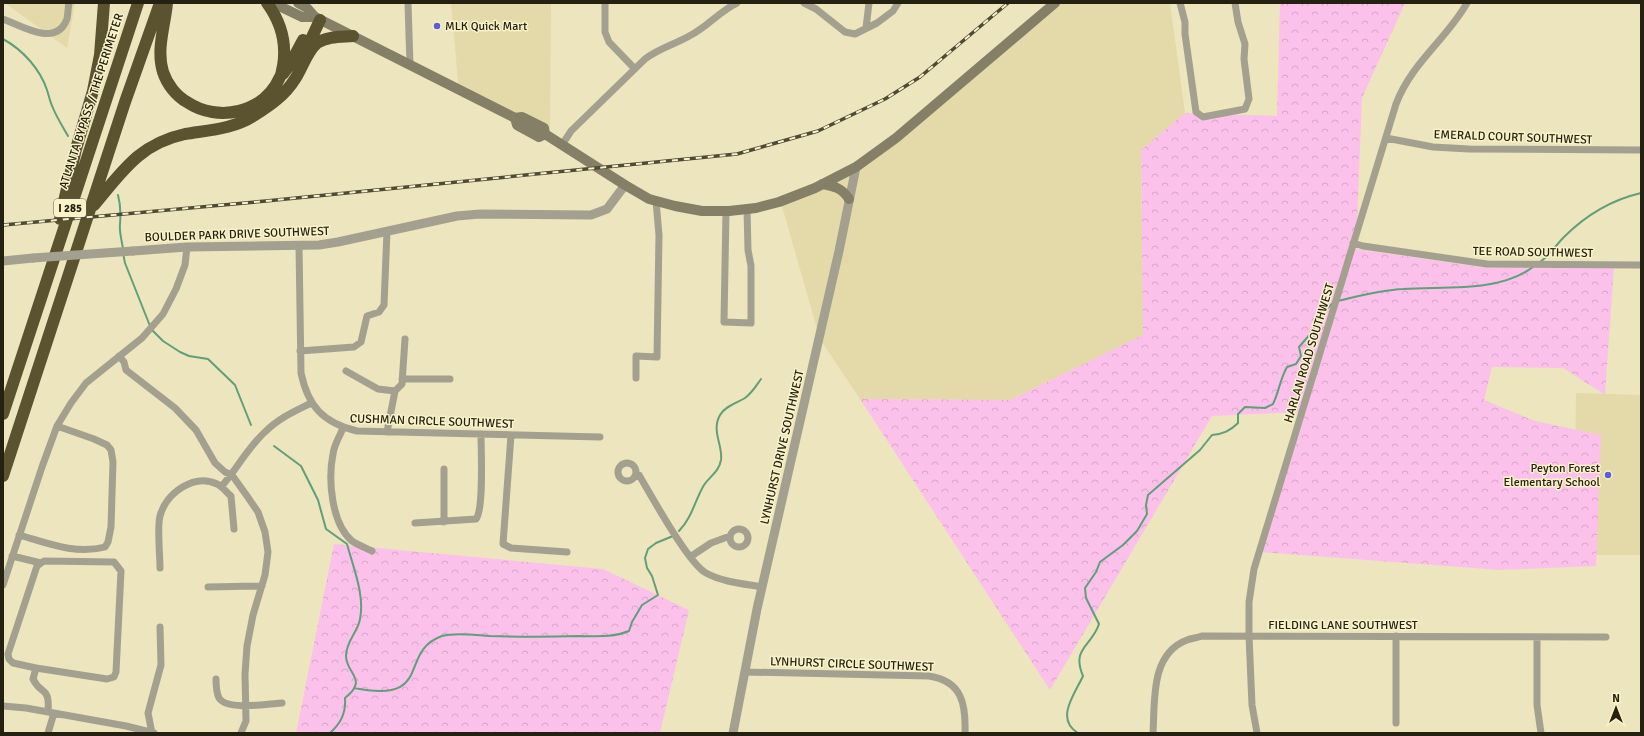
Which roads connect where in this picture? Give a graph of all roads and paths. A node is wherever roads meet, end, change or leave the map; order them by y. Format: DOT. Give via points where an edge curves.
graph roads {
  1 [pos="69,3"];
  2 [pos="104,3"];
  3 [pos="138,3"];
  4 [pos="160,3"];
  5 [pos="167,3"];
  6 [pos="267,3"];
  7 [pos="273,3"];
  8 [pos="298,3"];
  9 [pos="408,3"];
  10 [pos="605,3"];
  11 [pos="737,3"];
  12 [pos="804,3"];
  13 [pos="868,3"];
  14 [pos="898,3"];
  15 [pos="1056,3"];
  16 [pos="1180,3"];
  17 [pos="1235,3"];
  18 [pos="1467,3"];
  19 [pos="726,5"];
  20 [pos="3,19"];
  21 [pos="318,19"];
  22 [pos="866,28"];
  23 [pos="353,36"];
  24 [pos="410,65"];
  25 [pos="634,68"];
  26 [pos="281,76"];
  27 [pos="266,106"];
  28 [pos="1386,138"];
  29 [pos="562,145"];
  30 [pos="1641,150"];
  31 [pos="856,167"];
  32 [pos="822,184"];
  33 [pos="625,185"];
  34 [pos="849,199"];
  35 [pos="656,201"];
  36 [pos="747,209"];
  37 [pos="90,211"];
  38 [pos="726,211"];
  39 [pos="387,231"];
  40 [pos="1354,243"];
  41 [pos="299,245"];
  42 [pos="187,247"];
  43 [pos="3,261"];
  44 [pos="1641,265"];
  45 [pos="47,279"];
  46 [pos="405,339"];
  47 [pos="300,351"];
  48 [pos="119,356"];
  49 [pos="346,370"];
  50 [pos="636,378"];
  51 [pos="402,379"];
  52 [pos="450,379"];
  53 [pos="395,391"];
  54 [pos="311,403"];
  55 [pos="3,414"];
  56 [pos="57,426"];
  57 [pos="343,428"];
  58 [pos="387,432"];
  59 [pos="481,434"];
  60 [pos="511,435"];
  61 [pos="600,438"];
  62 [pos="444,469"];
  63 [pos="636,473"];
  64 [pos="232,475"];
  65 [pos="3,476"];
  66 [pos="221,487"];
  67 [pos="444,522"];
  68 [pos="415,523"];
  69 [pos="234,529"];
  70 [pos="19,535"];
  71 [pos="730,536"];
  72 [pos="372,551"];
  73 [pos="567,552"];
  74 [pos="12,556"];
  75 [pos="690,557"];
  76 [pos="41,563"];
  77 [pos="160,568"];
  78 [pos="3,585"];
  79 [pos="262,586"];
  80 [pos="208,588"];
  81 [pos="762,588"];
  82 [pos="160,627"];
  83 [pos="1249,636"];
  84 [pos="1396,636"];
  85 [pos="1537,637"];
  86 [pos="1606,637"];
  87 [pos="36,668"];
  88 [pos="745,672"];
  89 [pos="216,679"];
  90 [pos="282,703"];
  91 [pos="3,706"];
  92 [pos="246,706"];
  93 [pos="51,712"];
  94 [pos="1396,723"];
  95 [pos="48,733"];
  96 [pos="153,733"];
  97 [pos="241,733"];
  98 [pos="733,733"];
  99 [pos="965,733"];
  100 [pos="1153,733"];
  101 [pos="1256,733"];
  102 [pos="1541,733"];
  1 -- 20 [label="street" via="64,24 52,34 42,34"];
  2 -- 45 [label="highway" via="100,55 93,91 65,193"];
  3 -- 45 [label="highway, ATLANTA BYPASS / THE PERIMETER / I 285"];
  4 -- 37 [label="highway, I 285"];
  5 -- 26 [label="highway" via="160,50 162,68 170,87 191,105 201,110 221,113 241,111 266,96"];
  6 -- 26 [label="highway" via="283,36"];
  7 -- 21 [label="main road" via="302,17"];
  8 -- 21 [label="main road"];
  9 -- 24 [label="street"];
  10 -- 25 [label="street" via="604,32 609,42"];
  11 -- 19 [label="street"];
  12 -- 22 [label="street" via="846,32 855,34"];
  13 -- 22 [label="street"];
  14 -- 22 [label="street" via="877,23"];
  15 -- 31 [label="main road" via="896,138"];
  16 -- 17 [label="street" via="1185,22 1196,112 1204,117 1245,109 1250,99 1244,59 1245,44"];
  18 -- 28 [label="street, HARLAN ROAD SOUTHWEST" via="1460,15 1415,68 1401,90"];
  19 -- 25 [label="street" via="691,35 654,51"];
  21 -- 23 [label="main road"];
  21 -- 26 [label="highway"];
  21 -- 27 [label="highway" via="288,80"];
  23 -- 24 [label="main road"];
  23 -- 27 [label="highway" via="334,37 316,44 285,93 277,101"];
  24 -- 29 [label="main road" via="515,118 522,116 532,121 544,128 545,134"];
  25 -- 29 [label="street" via="572,131"];
  27 -- 37 [label="highway" via="256,115 236,125 177,136 150,148 126,166"];
  28 -- 30 [label="street, EMERALD COURT SOUTHWEST" via="1434,147 1469,149"];
  28 -- 40 [label="street, HARLAN ROAD SOUTHWEST"];
  29 -- 33 [label="main road"];
  31 -- 32 [label="main road"];
  31 -- 34 [label="street, LYNHURST DRIVE SOUTHWEST"];
  32 -- 34 [label="main road" via="836,187"];
  32 -- 36 [label="main road" via="779,202"];
  33 -- 35 [label="main road"];
  33 -- 39 [label="street, BOULDER PARK DRIVE SOUTHWEST" via="607,209 591,215 480,214 457,216"];
  34 -- 81 [label="street, LYNHURST DRIVE SOUTHWEST"];
  35 -- 38 [label="main road" via="702,211"];
  35 -- 50 [label="street" via="659,235 656,357 636,356"];
  36 -- 38 [label="main road"];
  36 -- 38 [label="street" via="751,323 724,322"];
  37 -- 65 [label="highway, I 285"];
  39 -- 41 [label="street, BOULDER PARK DRIVE SOUTHWEST" via="338,242"];
  39 -- 47 [label="street" via="384,305 379,312 367,316 361,342 354,347"];
  40 -- 44 [label="street, TEE ROAD SOUTHWEST" via="1487,264"];
  40 -- 83 [label="street, HARLAN ROAD SOUTHWEST" via="1254,569 1249,602"];
  41 -- 42 [label="street, BOULDER PARK DRIVE SOUTHWEST"];
  41 -- 47 [label="street, CUSHMAN CIRCLE SOUTHWEST"];
  42 -- 43 [label="street, BOULDER PARK DRIVE SOUTHWEST, bridge"];
  42 -- 48 [label="street" via="185,265 163,314 142,338"];
  45 -- 55 [label="highway, ATLANTA BYPASS / THE PERIMETER / I 285"];
  46 -- 51 [label="street"];
  47 -- 54 [label="street, CUSHMAN CIRCLE SOUTHWEST" via="304,389"];
  48 -- 56 [label="street" via="86,383"];
  48 -- 64 [label="street" via="126,370 175,408 196,430 215,463"];
  49 -- 53 [label="street" via="378,389"];
  51 -- 52 [label="street"];
  51 -- 53 [label="street" via="402,384"];
  53 -- 58 [label="street"];
  54 -- 57 [label="street, CUSHMAN CIRCLE SOUTHWEST" via="320,414"];
  54 -- 64 [label="street" via="283,417 266,430"];
  56 -- 70 [label="street"];
  56 -- 70 [label="street" via="94,439 107,445 111,450 111,527 108,542 105,548 97,550 69,549"];
  57 -- 58 [label="street, CUSHMAN CIRCLE SOUTHWEST"];
  57 -- 72 [label="street" via="333,452 331,467 333,504 337,518 352,541"];
  58 -- 59 [label="street, CUSHMAN CIRCLE SOUTHWEST"];
  59 -- 60 [label="street, CUSHMAN CIRCLE SOUTHWEST"];
  59 -- 67 [label="street" via="479,516 476,519"];
  60 -- 61 [label="street, CUSHMAN CIRCLE SOUTHWEST"];
  60 -- 73 [label="street" via="503,544 511,548"];
  62 -- 67 [label="street"];
  63 -- 75 [label="street"];
  64 -- 66 [label="street"];
  64 -- 79 [label="street" via="258,512 265,532 268,552 266,575"];
  66 -- 69 [label="street" via="231,496"];
  66 -- 77 [label="street" via="202,481 189,483 172,496 160,516"];
  67 -- 68 [label="street"];
  70 -- 74 [label="street"];
  71 -- 75 [label="street" via="710,543"];
  74 -- 76 [label="street"];
  74 -- 78 [label="street"];
  75 -- 81 [label="street" via="706,574"];
  76 -- 87 [label="street" via="37,566 8,654 13,663"];
  76 -- 87 [label="street" via="114,562 121,571 114,677 107,679"];
  79 -- 80 [label="street"];
  79 -- 92 [label="street" via="247,646"];
  81 -- 88 [label="street, LYNHURST DRIVE SOUTHWEST"];
  82 -- 96 [label="street" via="161,665 148,713"];
  83 -- 84 [label="street, FIELDING LANE SOUTHWEST"];
  83 -- 100 [label="street, FIELDING LANE SOUTHWEST" via="1202,636 1187,640 1169,653 1158,673"];
  83 -- 101 [label="street, HARLAN ROAD SOUTHWEST"];
  84 -- 85 [label="street, FIELDING LANE SOUTHWEST"];
  84 -- 94 [label="street"];
  85 -- 86 [label="street, FIELDING LANE SOUTHWEST"];
  85 -- 102 [label="street" via="1537,705"];
  87 -- 93 [label="street" via="33,679 46,692"];
  88 -- 98 [label="street, LYNHURST DRIVE SOUTHWEST"];
  88 -- 99 [label="street, LYNHURST CIRCLE SOUTHWEST" via="938,678 953,686 962,699"];
  89 -- 92 [label="street" via="216,690 221,700 233,705"];
  90 -- 92 [label="street"];
  91 -- 93 [label="street"];
  92 -- 97 [label="street" via="246,721"];
  93 -- 95 [label="street"];
  93 -- 96 [label="street"];
}
